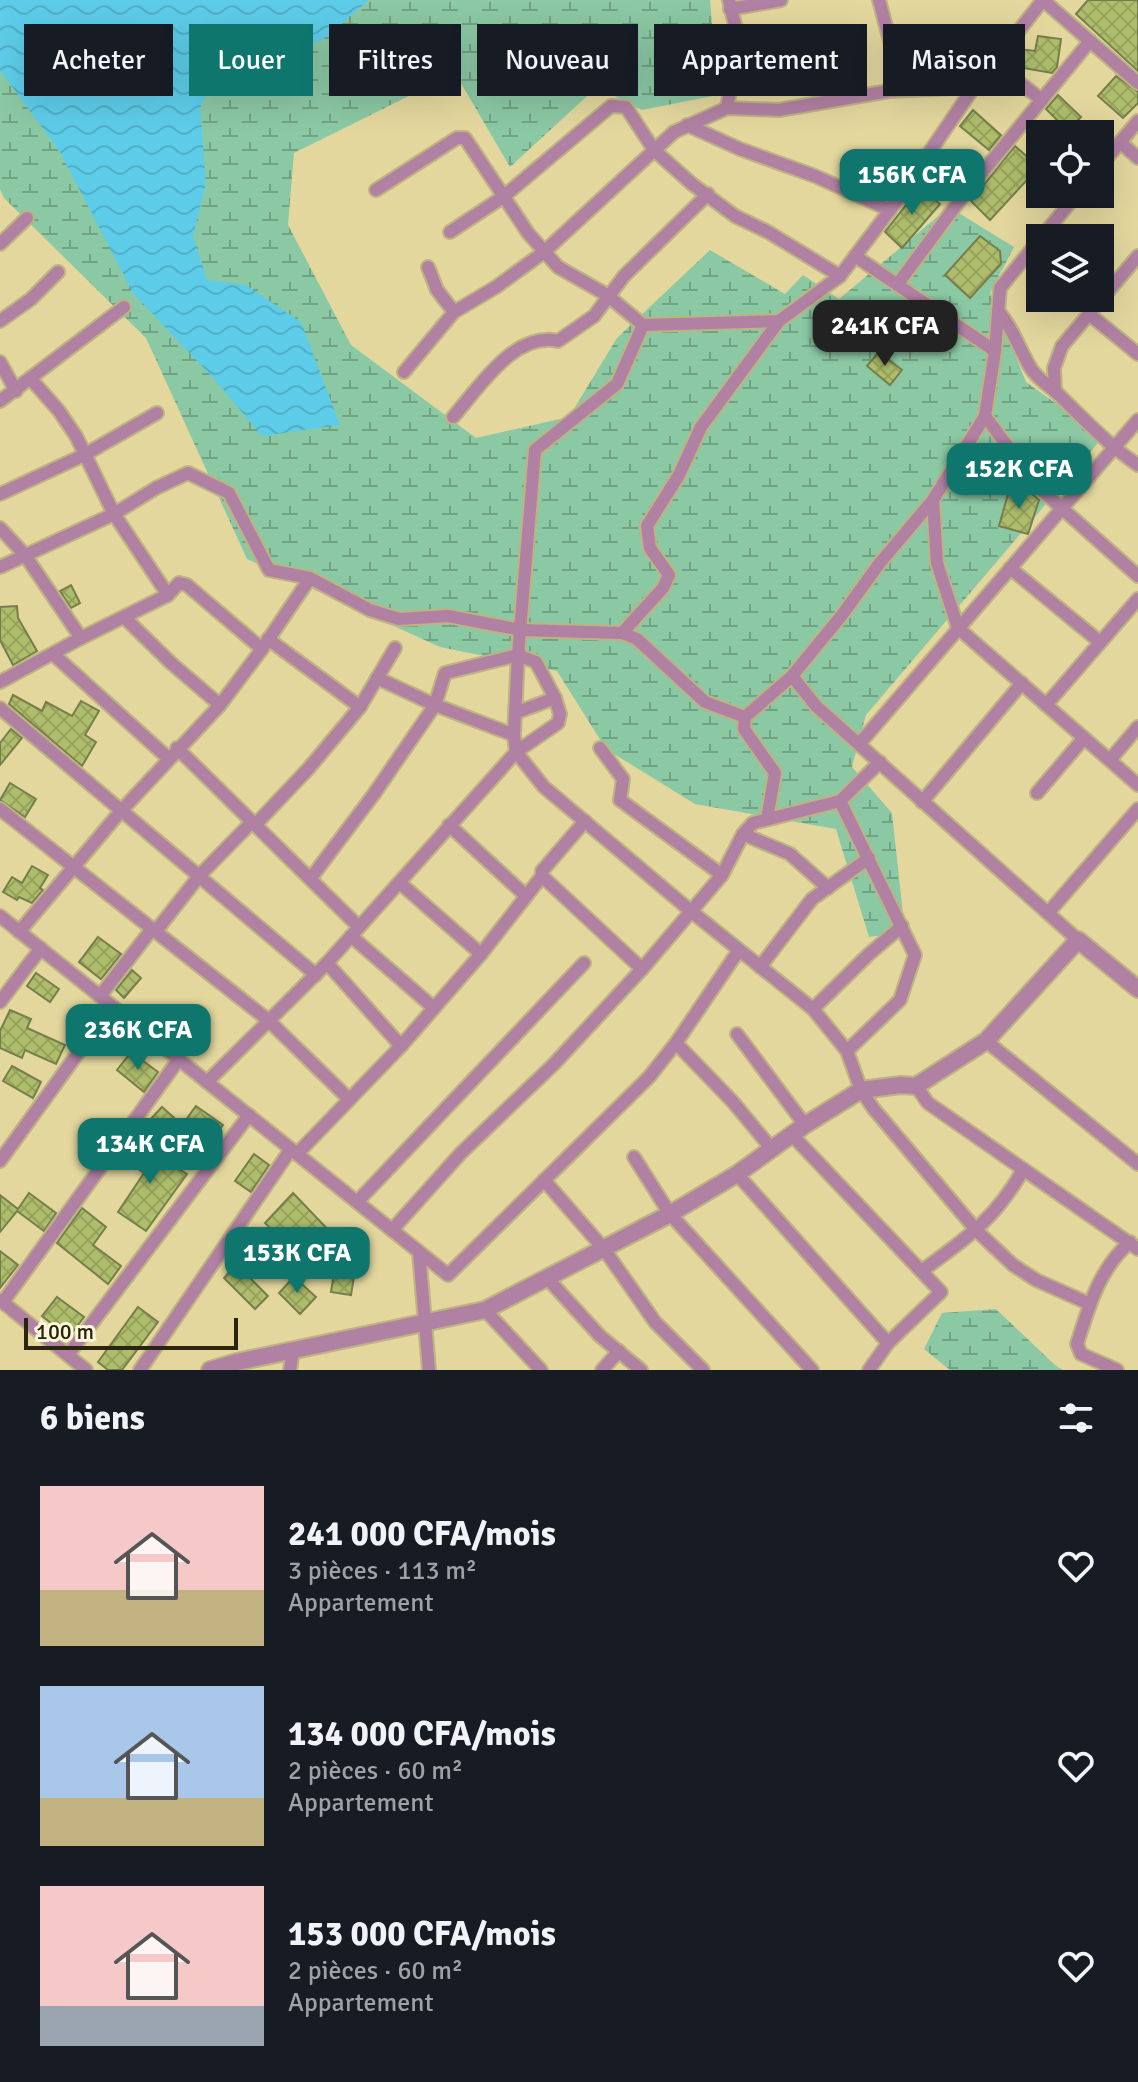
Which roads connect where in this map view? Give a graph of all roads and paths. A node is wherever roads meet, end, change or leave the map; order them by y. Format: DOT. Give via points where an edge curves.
graph roads {
  1 [pos="781,0"];
  2 [pos="879,0"];
  3 [pos="1043,0"];
  4 [pos="729,4"];
  5 [pos="885,24"];
  6 [pos="1024,24"];
  7 [pos="1090,41"];
  8 [pos="1138,83"];
  9 [pos="1025,87"];
  10 [pos="883,92"];
  11 [pos="968,96"];
  12 [pos="1042,100"];
  13 [pos="727,108"];
  14 [pos="1138,121"];
  15 [pos="687,125"];
  16 [pos="1120,142"];
  17 [pos="1114,149"];
  18 [pos="654,150"];
  19 [pos="1138,158"];
  20 [pos="376,190"];
  21 [pos="708,194"];
  22 [pos="503,197"];
  23 [pos="1065,208"];
  24 [pos="890,210"];
  25 [pos="27,218"];
  26 [pos="1052,224"];
  27 [pos="450,232"];
  28 [pos="0,244"];
  29 [pos="544,252"];
  30 [pos="855,256"];
  31 [pos="1026,256"];
  32 [pos="1136,262"];
  33 [pos="428,267"];
  34 [pos="58,272"];
  35 [pos="840,276"];
  36 [pos="897,285"];
  37 [pos="607,295"];
  38 [pos="124,307"];
  39 [pos="998,311"];
  40 [pos="454,312"];
  41 [pos="1089,314"];
  42 [pos="0,321"];
  43 [pos="779,321"];
  44 [pos="643,325"];
  45 [pos="995,351"];
  46 [pos="1138,354"];
  47 [pos="0,362"];
  48 [pos="404,372"];
  49 [pos="31,379"];
  50 [pos="16,391"];
  51 [pos="1055,391"];
  52 [pos="0,401"];
  53 [pos="157,413"];
  54 [pos="985,416"];
  55 [pos="453,417"];
  56 [pos="1138,420"];
  57 [pos="1113,448"];
  58 [pos="84,455"];
  59 [pos="1138,465"];
  60 [pos="0,494"];
  61 [pos="933,500"];
  62 [pos="1062,508"];
  63 [pos="114,514"];
  64 [pos="0,528"];
  65 [pos="25,555"];
  66 [pos="0,567"];
  67 [pos="1010,568"];
  68 [pos="1138,576"];
  69 [pos="310,578"];
  70 [pos="168,595"];
  71 [pos="1138,599"];
  72 [pos="1127,612"];
  73 [pos="124,617"];
  74 [pos="1138,620"];
  75 [pos="958,628"];
  76 [pos="521,630"];
  77 [pos="622,633"];
  78 [pos="81,638"];
  79 [pos="1100,642"];
  80 [pos="265,644"];
  81 [pos="395,648"];
  82 [pos="53,654"];
  83 [pos="518,655"];
  84 [pos="792,676"];
  85 [pos="377,678"];
  86 [pos="0,682"];
  87 [pos="1022,683"];
  88 [pos="555,698"];
  89 [pos="220,705"];
  90 [pos="435,705"];
  91 [pos="1046,705"];
  92 [pos="360,707"];
  93 [pos="0,708"];
  94 [pos="515,713"];
  95 [pos="745,717"];
  96 [pos="1138,727"];
  97 [pos="514,735"];
  98 [pos="1084,738"];
  99 [pos="860,743"];
  100 [pos="600,748"];
  101 [pos="516,752"];
  102 [pos="172,753"];
  103 [pos="1110,760"];
  104 [pos="880,762"];
  105 [pos="1138,785"];
  106 [pos="1037,793"];
  107 [pos="840,801"];
  108 [pos="922,802"];
  109 [pos="0,809"];
  110 [pos="1138,809"];
  111 [pos="120,812"];
  112 [pos="767,819"];
  113 [pos="585,821"];
  114 [pos="253,824"];
  115 [pos="449,825"];
  116 [pos="743,834"];
  117 [pos="869,858"];
  118 [pos="74,868"];
  119 [pos="200,875"];
  120 [pos="722,875"];
  121 [pos="542,876"];
  122 [pos="311,878"];
  123 [pos="400,883"];
  124 [pos="828,888"];
  125 [pos="526,896"];
  126 [pos="692,912"];
  127 [pos="1048,913"];
  128 [pos="0,916"];
  129 [pos="902,926"];
  130 [pos="154,930"];
  131 [pos="19,932"];
  132 [pos="355,932"];
  133 [pos="1078,940"];
  134 [pos="41,948"];
  135 [pos="739,950"];
  136 [pos="481,954"];
  137 [pos="327,963"];
  138 [pos="584,963"];
  139 [pos="760,967"];
  140 [pos="642,969"];
  141 [pos="316,975"];
  142 [pos="1138,989"];
  143 [pos="100,996"];
  144 [pos="0,1002"];
  145 [pos="112,1006"];
  146 [pos="434,1008"];
  147 [pos="813,1009"];
  148 [pos="268,1020"];
  149 [pos="737,1034"];
  150 [pos="986,1041"];
  151 [pos="676,1043"];
  152 [pos="401,1046"];
  153 [pos="847,1051"];
  154 [pos="179,1059"];
  155 [pos="207,1082"];
  156 [pos="916,1086"];
  157 [pos="861,1090"];
  158 [pos="349,1099"];
  159 [pos="249,1115"];
  160 [pos="799,1130"];
  161 [pos="771,1148"];
  162 [pos="294,1152"];
  163 [pos="634,1157"];
  164 [pos="0,1161"];
  165 [pos="1138,1164"];
  166 [pos="1023,1170"];
  167 [pos="737,1174"];
  168 [pos="544,1180"];
  169 [pos="357,1202"];
  170 [pos="670,1214"];
  171 [pos="392,1230"];
  172 [pos="977,1231"];
  173 [pos="1134,1246"];
  174 [pos="604,1249"];
  175 [pos="419,1252"];
  176 [pos="923,1270"];
  177 [pos="547,1278"];
  178 [pos="1,1301"];
  179 [pos="1090,1304"];
  180 [pos="485,1310"];
  181 [pos="426,1323"];
  182 [pos="888,1343"];
  183 [pos="293,1350"];
  184 [pos="619,1351"];
  185 [pos="68,1355"];
  186 [pos="86,1370"];
  187 [pos="140,1370"];
  188 [pos="210,1370"];
  189 [pos="290,1370"];
  190 [pos="429,1370"];
  191 [pos="541,1370"];
  192 [pos="602,1370"];
  193 [pos="641,1370"];
  194 [pos="703,1370"];
  195 [pos="812,1370"];
  196 [pos="869,1370"];
  197 [pos="1117,1370"];
  1 -- 4 [label="street"];
  2 -- 5 [label="street"];
  3 -- 6 [label="street"];
  3 -- 7 [label="street"];
  4 -- 13 [label="street" via="739,41"];
  7 -- 8 [label="street"];
  7 -- 12 [label="street"];
  9 -- 12 [label="street"];
  10 -- 13 [label="street" via="779,110"];
  11 -- 24 [label="street"];
  12 -- 36 [label="street"];
  13 -- 15 [label="street"];
  14 -- 16 [label="street"];
  15 -- 18 [label="street"];
  15 -- 24 [label="street"];
  16 -- 17 [label="street"];
  16 -- 19 [label="street"];
  18 -- 21 [label="street"];
  18 -- 22 [label="street" via="626,107 611,106"];
  18 -- 29 [label="street"];
  20 -- 22 [label="street" via="461,137 471,144"];
  21 -- 35 [label="street" via="735,216"];
  21 -- 37 [label="street"];
  22 -- 27 [label="street"];
  22 -- 29 [label="street"];
  23 -- 26 [label="street"];
  24 -- 30 [label="street"];
  25 -- 28 [label="street"];
  29 -- 37 [label="street" via="558,267"];
  29 -- 40 [label="street"];
  30 -- 35 [label="street"];
  30 -- 36 [label="street"];
  31 -- 39 [label="street" via="1000,288"];
  32 -- 41 [label="street"];
  33 -- 40 [label="street"];
  34 -- 42 [label="street"];
  35 -- 43 [label="street"];
  36 -- 45 [label="street"];
  37 -- 44 [label="street"];
  37 -- 55 [label="street" via="594,316 558,341 518,347"];
  38 -- 49 [label="street"];
  39 -- 45 [label="street"];
  39 -- 51 [label="street" via="1033,371"];
  40 -- 48 [label="street"];
  41 -- 46 [label="street"];
  41 -- 51 [label="street" via="1056,358"];
  43 -- 44 [label="street"];
  43 -- 77 [label="street" via="701,427 647,526 650,548 669,575"];
  44 -- 76 [label="street" via="617,384 535,450"];
  45 -- 54 [label="street"];
  47 -- 50 [label="street"];
  49 -- 50 [label="street"];
  49 -- 58 [label="street" via="59,411"];
  50 -- 52 [label="street"];
  51 -- 57 [label="street"];
  53 -- 58 [label="street"];
  54 -- 61 [label="street"];
  54 -- 62 [label="street" via="1037,486"];
  56 -- 57 [label="street"];
  57 -- 59 [label="street"];
  57 -- 62 [label="street"];
  58 -- 60 [label="street"];
  58 -- 63 [label="street"];
  61 -- 75 [label="street" via="937,563"];
  61 -- 84 [label="street"];
  62 -- 67 [label="street"];
  62 -- 68 [label="street"];
  63 -- 65 [label="street"];
  63 -- 69 [label="street" via="188,473 229,493 269,570"];
  63 -- 70 [label="street"];
  64 -- 65 [label="street"];
  65 -- 66 [label="street"];
  65 -- 78 [label="street"];
  67 -- 75 [label="street"];
  67 -- 79 [label="street"];
  69 -- 76 [label="street" via="399,619 448,616"];
  69 -- 80 [label="street"];
  70 -- 73 [label="street"];
  70 -- 80 [label="street" via="176,584 187,585"];
  71 -- 72 [label="street"];
  72 -- 74 [label="street"];
  72 -- 79 [label="street"];
  73 -- 78 [label="street"];
  73 -- 89 [label="street"];
  75 -- 87 [label="street"];
  75 -- 99 [label="street"];
  76 -- 77 [label="street"];
  76 -- 83 [label="street"];
  77 -- 95 [label="street" via="637,639 705,702"];
  78 -- 82 [label="street"];
  79 -- 91 [label="street"];
  80 -- 89 [label="street"];
  80 -- 92 [label="street"];
  81 -- 85 [label="street"];
  82 -- 86 [label="street"];
  82 -- 102 [label="street"];
  83 -- 88 [label="street" via="536,662"];
  83 -- 90 [label="street" via="445,673"];
  83 -- 94 [label="street"];
  84 -- 95 [label="street"];
  84 -- 99 [label="street" via="816,706"];
  85 -- 90 [label="street"];
  85 -- 92 [label="street"];
  87 -- 91 [label="street"];
  87 -- 108 [label="street"];
  88 -- 94 [label="street"];
  88 -- 101 [label="street" via="558,723"];
  89 -- 102 [label="street"];
  90 -- 97 [label="street"];
  90 -- 122 [label="street"];
  91 -- 98 [label="street"];
  92 -- 114 [label="street"];
  93 -- 111 [label="street"];
  94 -- 97 [label="street"];
  95 -- 112 [label="street" via="744,729 775,773"];
  96 -- 103 [label="street"];
  97 -- 101 [label="street"];
  98 -- 103 [label="street"];
  98 -- 106 [label="street"];
  99 -- 104 [label="street"];
  100 -- 120 [label="street" via="623,779 620,800"];
  101 -- 113 [label="street" via="544,787"];
  101 -- 115 [label="street"];
  102 -- 111 [label="street"];
  102 -- 114 [label="street"];
  103 -- 105 [label="street"];
  104 -- 107 [label="street"];
  104 -- 108 [label="street"];
  107 -- 112 [label="street"];
  107 -- 117 [label="street"];
  108 -- 127 [label="street"];
  109 -- 118 [label="street"];
  110 -- 127 [label="street"];
  111 -- 118 [label="street"];
  111 -- 119 [label="street"];
  112 -- 116 [label="street" via="753,823"];
  113 -- 121 [label="street"];
  113 -- 126 [label="street"];
  114 -- 119 [label="street"];
  114 -- 122 [label="street"];
  115 -- 123 [label="street"];
  115 -- 125 [label="street"];
  116 -- 120 [label="street"];
  116 -- 124 [label="street" via="790,854"];
  117 -- 124 [label="street"];
  117 -- 129 [label="street"];
  118 -- 130 [label="street"];
  118 -- 131 [label="street"];
  119 -- 130 [label="street"];
  119 -- 141 [label="street"];
  120 -- 126 [label="street"];
  121 -- 125 [label="street"];
  121 -- 140 [label="street"];
  122 -- 132 [label="street"];
  123 -- 132 [label="street"];
  123 -- 136 [label="street"];
  124 -- 139 [label="street" via="812,899"];
  125 -- 136 [label="street"];
  126 -- 135 [label="street"];
  126 -- 140 [label="street"];
  127 -- 133 [label="street"];
  128 -- 131 [label="street"];
  129 -- 147 [label="street"];
  129 -- 153 [label="street" via="915,955 900,1000"];
  130 -- 143 [label="street"];
  130 -- 148 [label="street"];
  131 -- 134 [label="street"];
  132 -- 137 [label="street"];
  132 -- 146 [label="street"];
  133 -- 142 [label="street"];
  133 -- 150 [label="street"];
  134 -- 143 [label="street"];
  134 -- 144 [label="street"];
  135 -- 139 [label="street"];
  135 -- 151 [label="street"];
  136 -- 146 [label="street"];
  137 -- 141 [label="street"];
  137 -- 152 [label="street"];
  138 -- 169 [label="street"];
  139 -- 147 [label="street"];
  140 -- 171 [label="street"];
  141 -- 148 [label="street"];
  143 -- 145 [label="street"];
  145 -- 154 [label="street"];
  145 -- 164 [label="street"];
  146 -- 152 [label="street"];
  147 -- 153 [label="street"];
  148 -- 155 [label="street"];
  148 -- 158 [label="street"];
  149 -- 160 [label="street"];
  150 -- 156 [label="street"];
  150 -- 165 [label="street"];
  151 -- 161 [label="street"];
  151 -- 168 [label="street" via="649,1077"];
  152 -- 158 [label="street"];
  153 -- 157 [label="street"];
  154 -- 155 [label="street"];
  154 -- 178 [label="street"];
  155 -- 159 [label="street"];
  156 -- 157 [label="street"];
  156 -- 166 [label="street" via="928,1103"];
  157 -- 160 [label="street"];
  157 -- 172 [label="street"];
  158 -- 162 [label="street"];
  159 -- 162 [label="street"];
  159 -- 185 [label="street"];
  160 -- 161 [label="street"];
  160 -- 176 [label="street" via="846,1194"];
  161 -- 167 [label="street"];
  162 -- 169 [label="street"];
  162 -- 187 [label="street"];
  163 -- 170 [label="street"];
  166 -- 172 [label="street" via="1001,1206"];
  166 -- 173 [label="street"];
  167 -- 170 [label="street"];
  167 -- 182 [label="street"];
  168 -- 174 [label="street"];
  168 -- 175 [label="street" via="448,1275"];
  169 -- 171 [label="street"];
  170 -- 174 [label="street"];
  170 -- 195 [label="street"];
  171 -- 175 [label="street"];
  172 -- 176 [label="street"];
  172 -- 179 [label="street" via="1027,1275"];
  173 -- 179 [label="street" via="1106,1269"];
  174 -- 177 [label="street"];
  174 -- 194 [label="street" via="655,1322"];
  175 -- 181 [label="street"];
  176 -- 182 [label="street" via="941,1292"];
  177 -- 180 [label="street"];
  177 -- 184 [label="street"];
  178 -- 185 [label="street"];
  179 -- 197 [label="street" via="1077,1344 1081,1354"];
  180 -- 181 [label="street"];
  180 -- 191 [label="street"];
  181 -- 183 [label="street"];
  181 -- 190 [label="street"];
  182 -- 196 [label="street"];
  183 -- 188 [label="street"];
  183 -- 189 [label="street"];
  184 -- 192 [label="street"];
  184 -- 193 [label="street"];
  185 -- 186 [label="street"];
}
